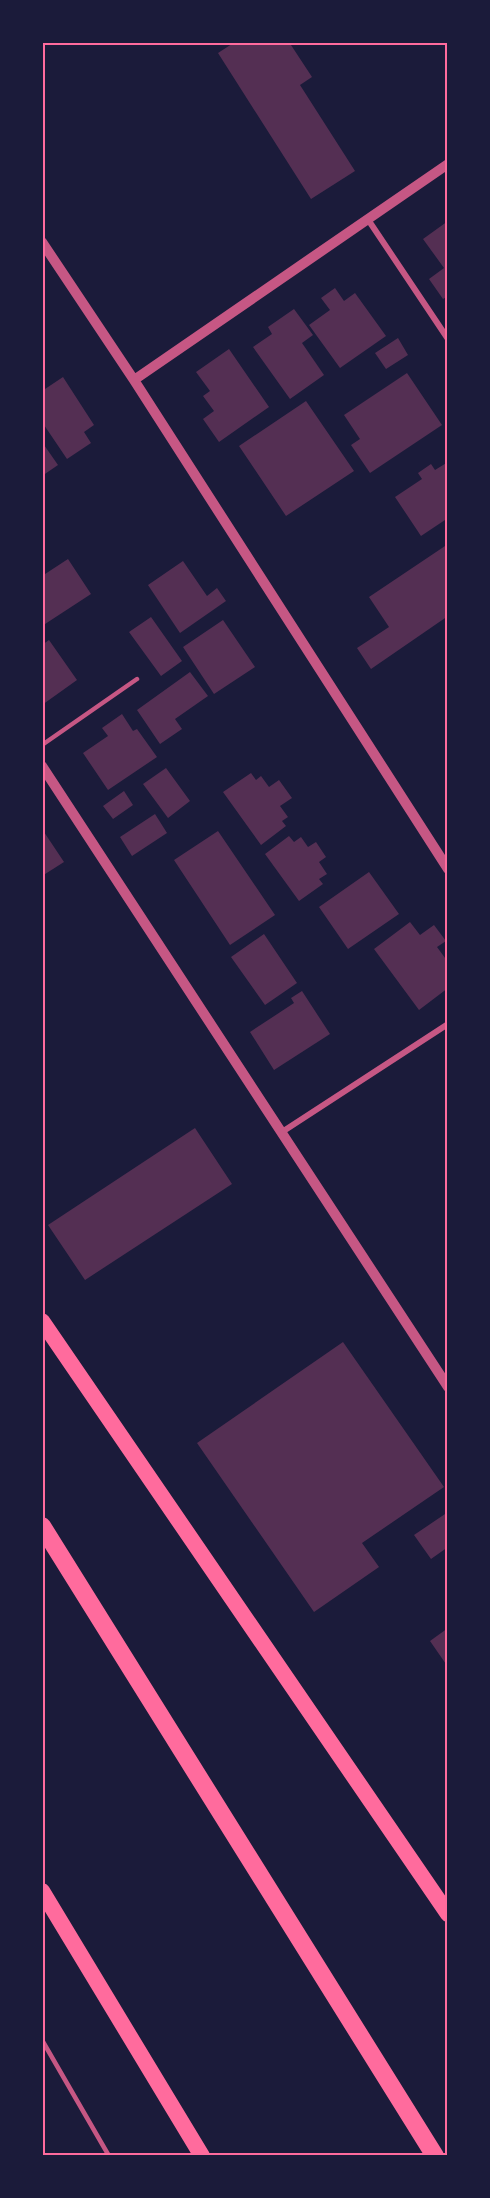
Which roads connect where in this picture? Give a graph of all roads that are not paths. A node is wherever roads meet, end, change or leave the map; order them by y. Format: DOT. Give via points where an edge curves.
graph roads {
  1 [pos="448,164"];
  2 [pos="369,221"];
  3 [pos="42,242"];
  4 [pos="448,339"];
  5 [pos="134,380"];
  6 [pos="136,679"];
  7 [pos="42,745"];
  8 [pos="42,766"];
  9 [pos="448,869"];
  10 [pos="448,1023"];
  11 [pos="282,1132"];
  12 [pos="42,1321"];
  13 [pos="448,1387"];
  14 [pos="42,1526"];
  15 [pos="42,1891"];
  16 [pos="448,1914"];
  17 [pos="42,2040"];
  18 [pos="109,2156"];
  19 [pos="202,2156"];
  20 [pos="435,2156"];
  1 -- 2 [label="street"];
  2 -- 4 [label="street"];
  2 -- 5 [label="street"];
  3 -- 5 [label="street"];
  5 -- 9 [label="street"];
  6 -- 7 [label="lane"];
  8 -- 11 [label="street"];
  10 -- 11 [label="street"];
  11 -- 13 [label="street"];
  12 -- 16 [label="highway"];
  14 -- 20 [label="highway"];
  15 -- 19 [label="highway"];
  17 -- 18 [label="lane"];
}
